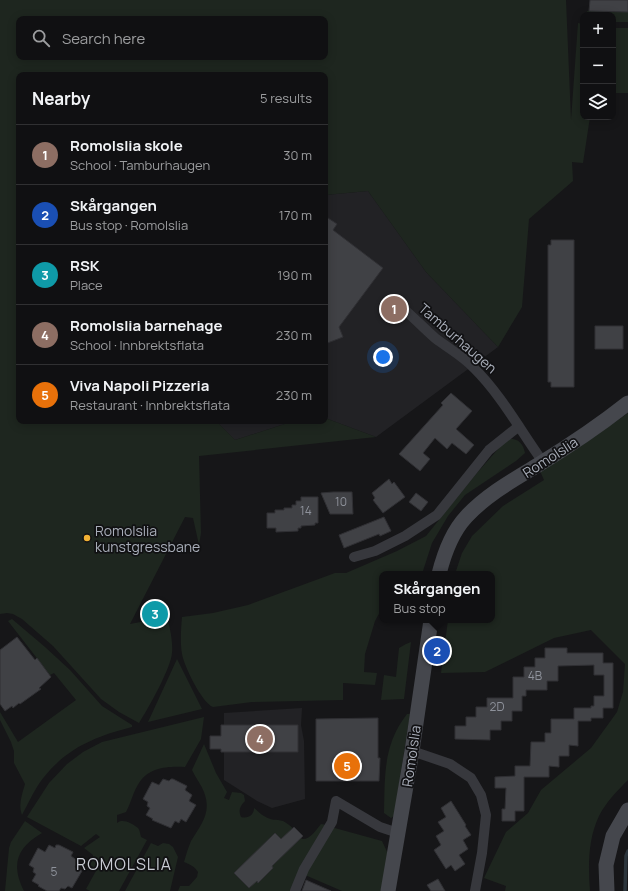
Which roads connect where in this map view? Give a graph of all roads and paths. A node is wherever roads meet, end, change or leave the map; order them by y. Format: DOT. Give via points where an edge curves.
graph roads {
  1 [pos="406,310"];
  2 [pos="628,403"];
  3 [pos="519,426"];
  4 [pos="543,462"];
  5 [pos="354,557"];
  6 [pos="440,571"];
  7 [pos="431,623"];
  8 [pos="412,751"];
  9 [pos="628,810"];
  10 [pos="398,833"];
  11 [pos="294,891"];
  12 [pos="388,891"];
  13 [pos="476,891"];
  14 [pos="607,891"];
  1 -- 3 [label="street, Tamburhaugen" via="434,337 473,366 489,383"];
  2 -- 4 [label="street, Romolslia" via="604,423"];
  3 -- 4 [label="street, Tamburhaugen"];
  3 -- 5 [label="street" via="490,450 437,515 405,536 375,551"];
  4 -- 6 [label="street, Romolslia" via="507,484 466,517 454,534"];
  7 -- 8 [label="street, Romolslia"];
  8 -- 10 [label="street, Romolslia"];
  8 -- 13 [label="street" via="450,764 471,778 480,795 486,815"];
  9 -- 14 [label="street" via="613,836 606,865"];
  10 -- 11 [label="street" via="380,827 336,801 332,822"];
  10 -- 12 [label="street, Romolslia"];
}
